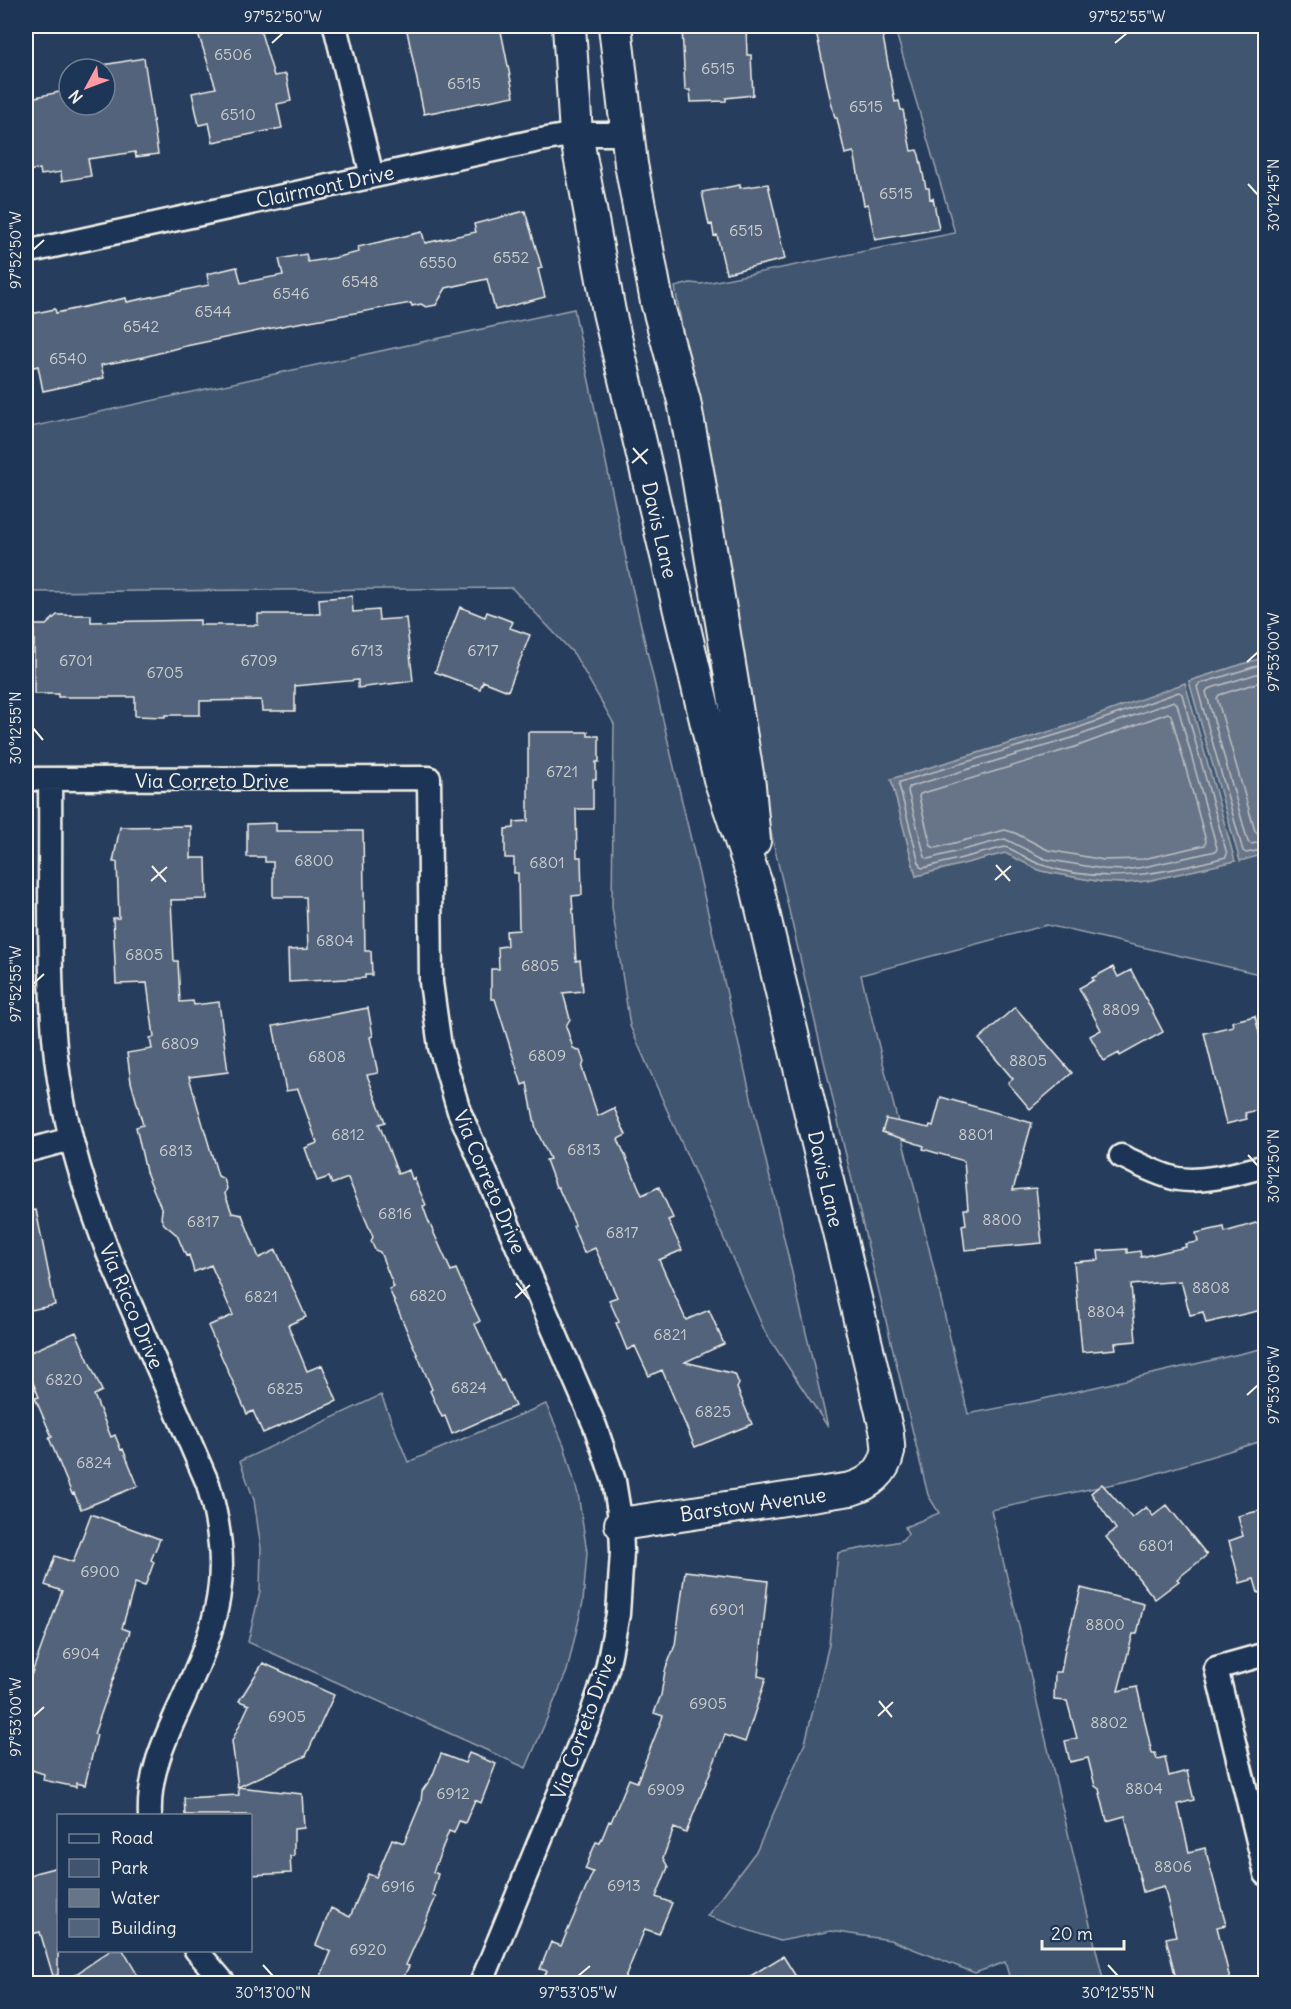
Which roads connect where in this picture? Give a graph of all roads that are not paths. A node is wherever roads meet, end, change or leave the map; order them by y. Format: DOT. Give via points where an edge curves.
graph roads {
  1 [pos="335,26"];
  2 [pos="568,26"];
  3 [pos="615,26"];
  4 [pos="576,134"];
  5 [pos="627,134"];
  6 [pos="372,176"];
  7 [pos="26,252"];
  8 [pos="26,779"];
  9 [pos="50,779"];
  10 [pos="757,887"];
  11 [pos="71,1139"];
  12 [pos="26,1151"];
  13 [pos="1121,1156"];
  14 [pos="1266,1166"];
  15 [pos="880,1471"];
  16 [pos="621,1524"];
  17 [pos="1266,1654"];
  18 [pos="150,1814"];
  19 [pos="1266,1874"];
  20 [pos="198,1952"];
  21 [pos="225,1983"];
  22 [pos="481,1983"];
  1 -- 6 [label="street"];
  2 -- 4 [label="street, Davis Lane"];
  3 -- 5 [label="street, Davis Lane"];
  4 -- 5 [label="street, Clairmont Drive"];
  4 -- 6 [label="street, Clairmont Drive"];
  4 -- 10 [label="street, Davis Lane" via="609,312 720,779"];
  5 -- 10 [label="street, Davis Lane" via="657,302 684,401 700,488 749,786"];
  6 -- 7 [label="street, Clairmont Drive"];
  8 -- 9 [label="street, Via Correto Drive"];
  9 -- 11 [label="street, Via Ricco Drive" via="52,1022"];
  9 -- 16 [label="street, Via Correto Drive" via="429,778 431,982 440,1047 459,1111 595,1426 614,1481"];
  10 -- 15 [label="street, Davis Lane" via="887,1433 888,1452"];
  11 -- 12 [label="street"];
  11 -- 18 [label="street, Via Ricco Drive" via="109,1255 208,1484 220,1536 222,1575 215,1619 162,1745 154,1773"];
  13 -- 14 [label="street" via="1179,1179 1221,1177"];
  15 -- 16 [label="street, Barstow Avenue" via="851,1489"];
  16 -- 22 [label="street, Via Correto Drive" via="618,1614 607,1669"];
  17 -- 19 [label="street" via="1216,1668"];
  20 -- 21 [label="street"];
}
